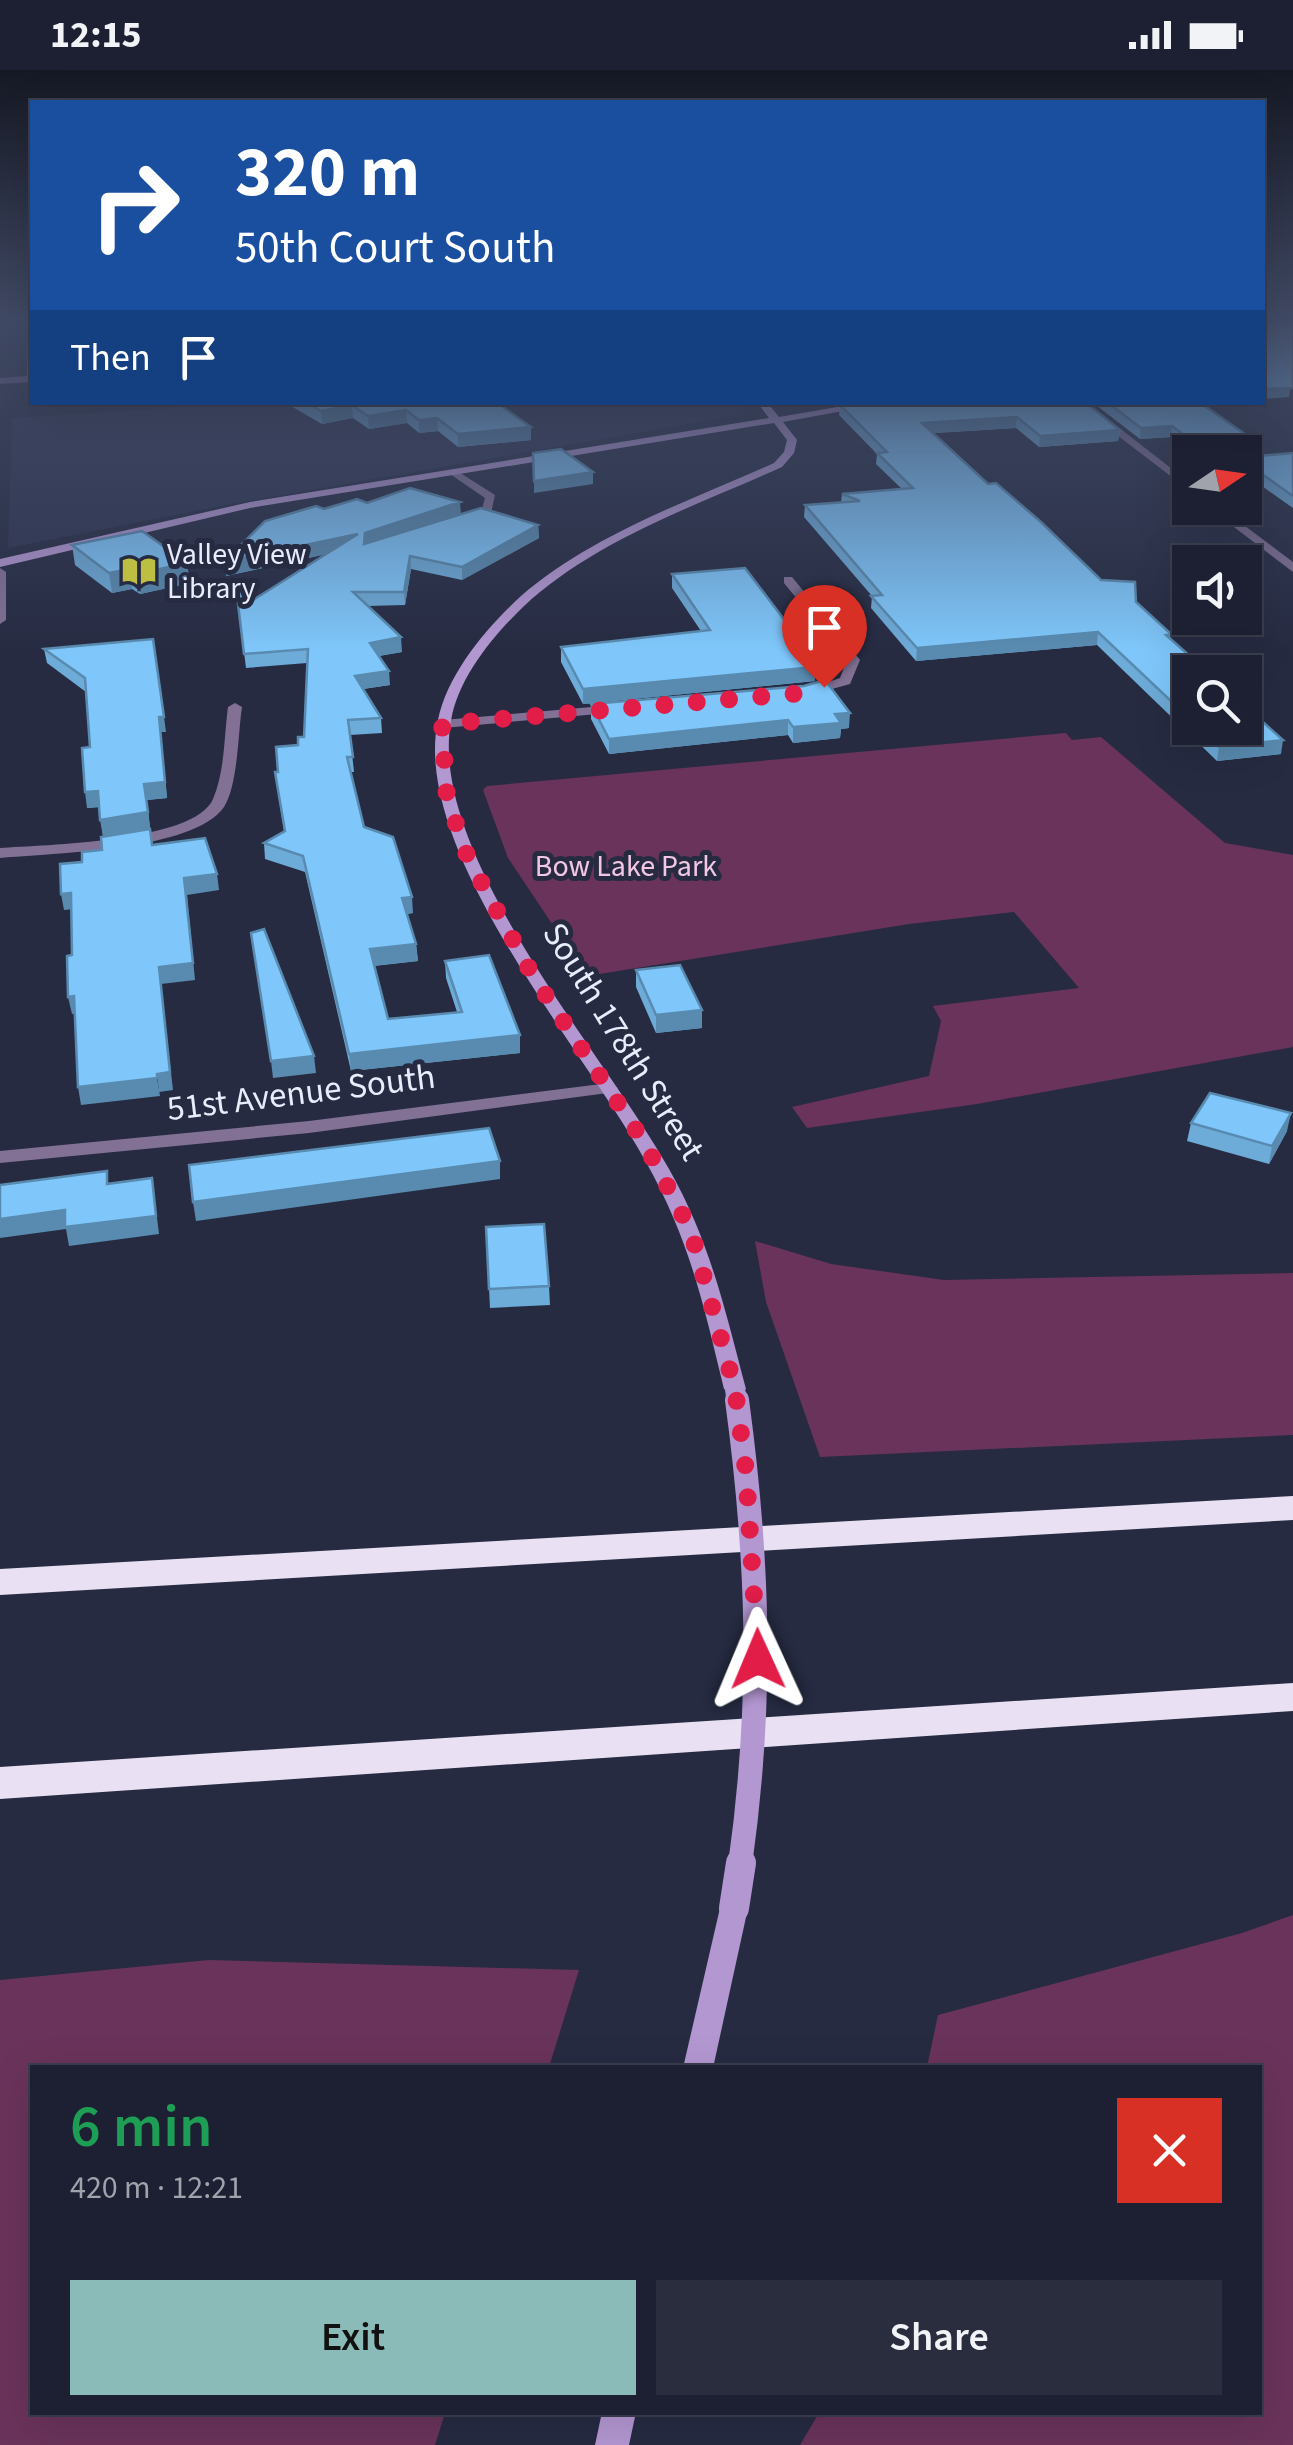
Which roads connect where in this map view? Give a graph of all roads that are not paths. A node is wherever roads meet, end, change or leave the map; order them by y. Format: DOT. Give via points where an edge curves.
graph roads {
  1 [pos="745,430"];
  2 [pos="785,430"];
  3 [pos="1115,430"];
  4 [pos="1172,474"];
  5 [pos="459,475"];
  6 [pos="461,523"];
  7 [pos="1237,525"];
  8 [pos="0,563"];
  9 [pos="1293,568"];
  10 [pos="0,572"];
  11 [pos="788,580"];
  12 [pos="0,620"];
  13 [pos="784,695"];
  14 [pos="235,707"];
  15 [pos="629,708"];
  16 [pos="442,724"];
  17 [pos="0,843"];
  18 [pos="0,853"];
  19 [pos="0,862"];
  20 [pos="609,1088"];
  21 [pos="0,1157"];
  22 [pos="1293,1508"];
  23 [pos="0,1582"];
  24 [pos="1293,1697"];
  25 [pos="0,1783"];
  26 [pos="699,2065"];
  27 [pos="619,2415"];
  28 [pos="612,2445"];
  1 -- 5 [label="street"];
  2 -- 16 [label="street" via="792,440 778,465 599,551 529,596 480,648"];
  3 -- 4 [label="street"];
  5 -- 6 [label="street" via="492,503"];
  5 -- 8 [label="street" via="250,505"];
  7 -- 9 [label="street"];
  10 -- 12 [label="street"];
  11 -- 13 [label="street" via="854,660 845,681"];
  14 -- 18 [label="street" via="220,804 202,821 168,835"];
  15 -- 16 [label="street"];
  16 -- 20 [label="street, South 178th Street" via="447,798 468,858 533,976"];
  17 -- 18 [label="street"];
  18 -- 19 [label="street"];
  20 -- 21 [label="street, 51st Avenue South"];
  20 -- 26 [label="street, South 178th Street, bridge" via="691,1231 735,1389 746,1471 758,1630 749,1809"];
  22 -- 23 [label="highway"];
  24 -- 25 [label="highway"];
  27 -- 28 [label="street"];
}
